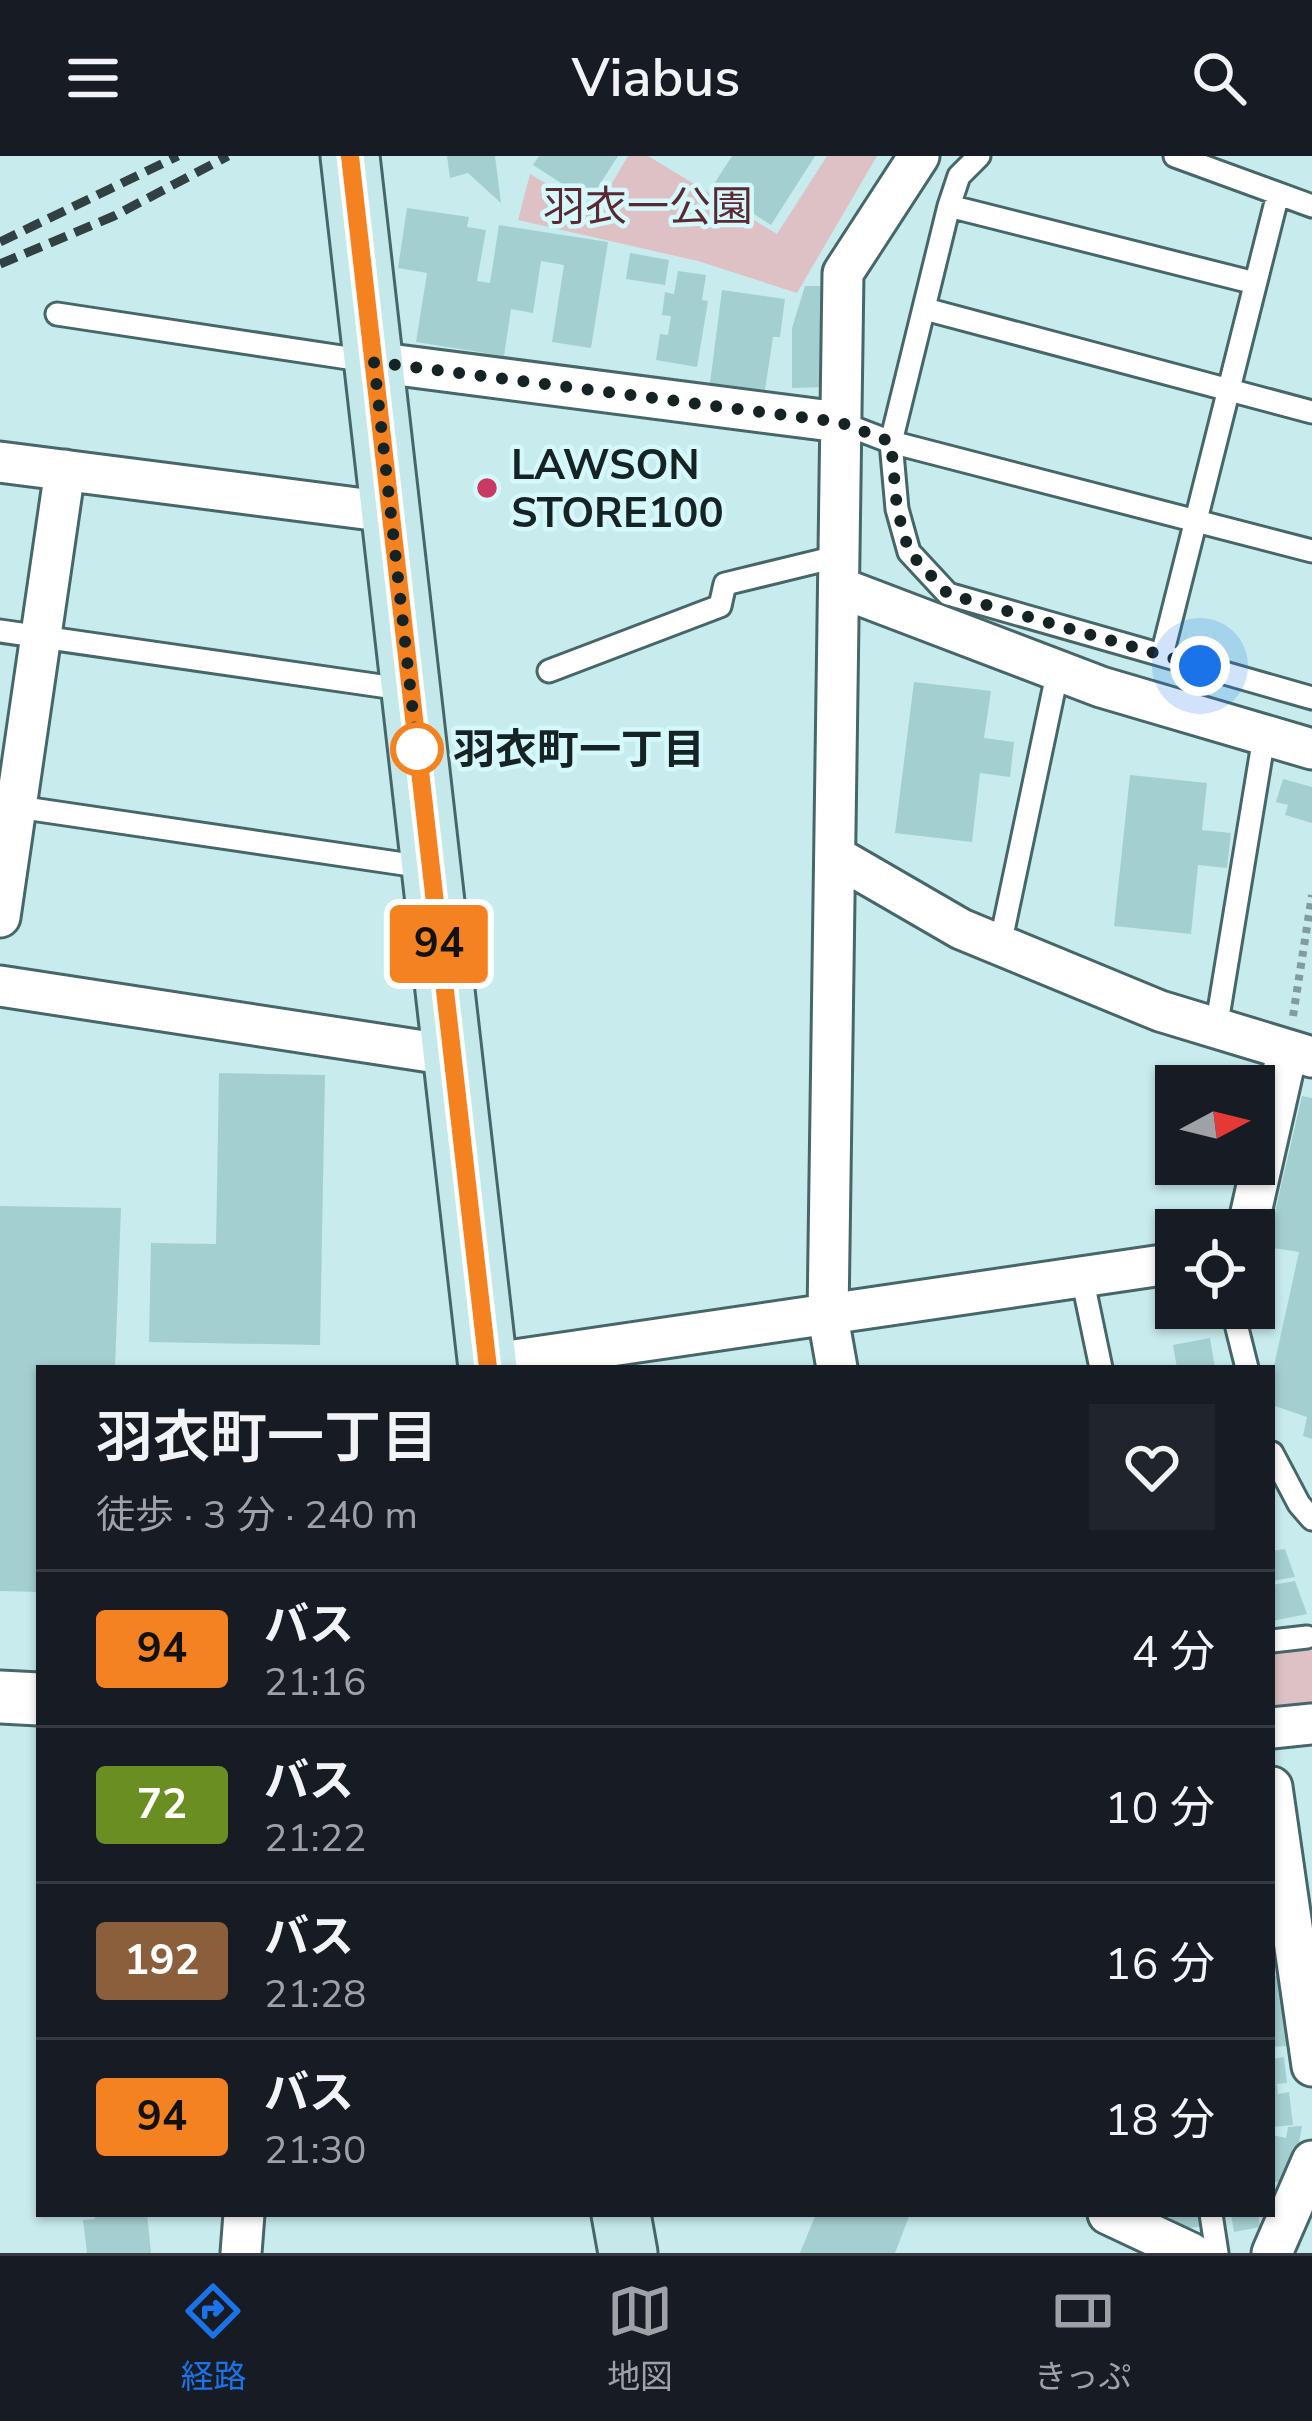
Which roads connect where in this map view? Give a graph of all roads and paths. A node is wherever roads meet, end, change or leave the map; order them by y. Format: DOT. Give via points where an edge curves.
graph roads {
  1 [pos="350,156"];
  2 [pos="919,156"];
  3 [pos="979,156"];
  4 [pos="1174,156"];
  5 [pos="1278,194"];
  6 [pos="949,206"];
  7 [pos="1312,206"];
  8 [pos="1256,283"];
  9 [pos="925,309"];
  10 [pos="57,314"];
  11 [pos="374,362"];
  12 [pos="1229,390"];
  13 [pos="1312,412"];
  14 [pos="839,422"];
  15 [pos="891,442"];
  16 [pos="0,462"];
  17 [pos="64,470"];
  18 [pos="388,512"];
  19 [pos="1197,520"];
  20 [pos="1312,551"];
  21 [pos="840,572"];
  22 [pos="0,631"];
  23 [pos="40,637"];
  24 [pos="1162,655"];
  25 [pos="1058,670"];
  26 [pos="549,671"];
  27 [pos="410,691"];
  28 [pos="1312,698"];
  29 [pos="1264,737"];
  30 [pos="1312,749"];
  31 [pos="8,805"];
  32 [pos="835,856"];
  33 [pos="431,868"];
  34 [pos="1312,895"];
  35 [pos="0,916"];
  36 [pos="1000,944"];
  37 [pos="0,986"];
  38 [pos="1216,1029"];
  39 [pos="451,1054"];
  40 [pos="1300,1055"];
  41 [pos="1275,1115"];
  42 [pos="1155,1266"];
  43 [pos="1082,1277"];
  44 [pos="828,1317"];
  45 [pos="1237,1329"];
  46 [pos="488,1365"];
  47 [pos="495,1365"];
  48 [pos="836,1365"];
  49 [pos="1100,1365"];
  50 [pos="1246,1365"];
  51 [pos="1275,1459"];
  52 [pos="1312,1519"];
  53 [pos="1307,1637"];
  54 [pos="1275,1641"];
  55 [pos="0,1697"];
  56 [pos="36,1699"];
  57 [pos="1312,1724"];
  58 [pos="1275,1728"];
  59 [pos="1275,1826"];
  60 [pos="1281,1906"];
  61 [pos="1312,2066"];
  62 [pos="1312,2161"];
  63 [pos="244,2217"];
  64 [pos="622,2217"];
  65 [pos="1211,2217"];
  66 [pos="1124,2232"];
  67 [pos="241,2253"];
  68 [pos="628,2253"];
  69 [pos="1191,2253"];
  70 [pos="1217,2253"];
  71 [pos="1272,2253"];
  1 -- 11 [label="main road"];
  2 -- 14 [label="street" via="843,273"];
  3 -- 6 [label="lane" via="959,176"];
  4 -- 5 [label="lane"];
  5 -- 7 [label="lane"];
  5 -- 8 [label="lane"];
  6 -- 8 [label="lane"];
  6 -- 9 [label="lane"];
  8 -- 12 [label="lane"];
  9 -- 12 [label="lane"];
  9 -- 15 [label="lane"];
  10 -- 11 [label="lane"];
  11 -- 14 [label="street"];
  11 -- 18 [label="main road"];
  12 -- 13 [label="lane"];
  12 -- 19 [label="lane"];
  14 -- 15 [label="lane"];
  14 -- 21 [label="street"];
  15 -- 19 [label="lane"];
  15 -- 24 [label="lane" via="909,552 948,594"];
  16 -- 17 [label="street"];
  17 -- 18 [label="street"];
  17 -- 23 [label="street"];
  18 -- 27 [label="main road"];
  19 -- 20 [label="lane"];
  19 -- 24 [label="lane"];
  21 -- 25 [label="street"];
  21 -- 26 [label="lane" via="725,584 720,606"];
  21 -- 32 [label="street"];
  22 -- 23 [label="lane"];
  23 -- 27 [label="lane"];
  23 -- 31 [label="street"];
  24 -- 28 [label="lane"];
  25 -- 29 [label="street"];
  25 -- 36 [label="lane"];
  27 -- 33 [label="main road"];
  29 -- 30 [label="street"];
  29 -- 38 [label="lane"];
  31 -- 33 [label="lane"];
  31 -- 35 [label="street"];
  32 -- 36 [label="street"];
  32 -- 44 [label="street"];
  33 -- 39 [label="main road"];
  34 -- 40 [label="path"];
  36 -- 38 [label="street"];
  37 -- 39 [label="street"];
  38 -- 40 [label="street"];
  39 -- 46 [label="main road"];
  40 -- 41 [label="street"];
  42 -- 43 [label="street"];
  43 -- 44 [label="street"];
  43 -- 49 [label="lane"];
  44 -- 47 [label="street"];
  44 -- 48 [label="street"];
  45 -- 50 [label="lane"];
  51 -- 52 [label="lane"];
  53 -- 54 [label="lane"];
  55 -- 56 [label="street"];
  57 -- 58 [label="street"];
  59 -- 60 [label="street"];
  60 -- 61 [label="street"];
  62 -- 71 [label="street"];
  63 -- 67 [label="street"];
  64 -- 68 [label="main road"];
  65 -- 70 [label="lane"];
  66 -- 69 [label="street"];
}
